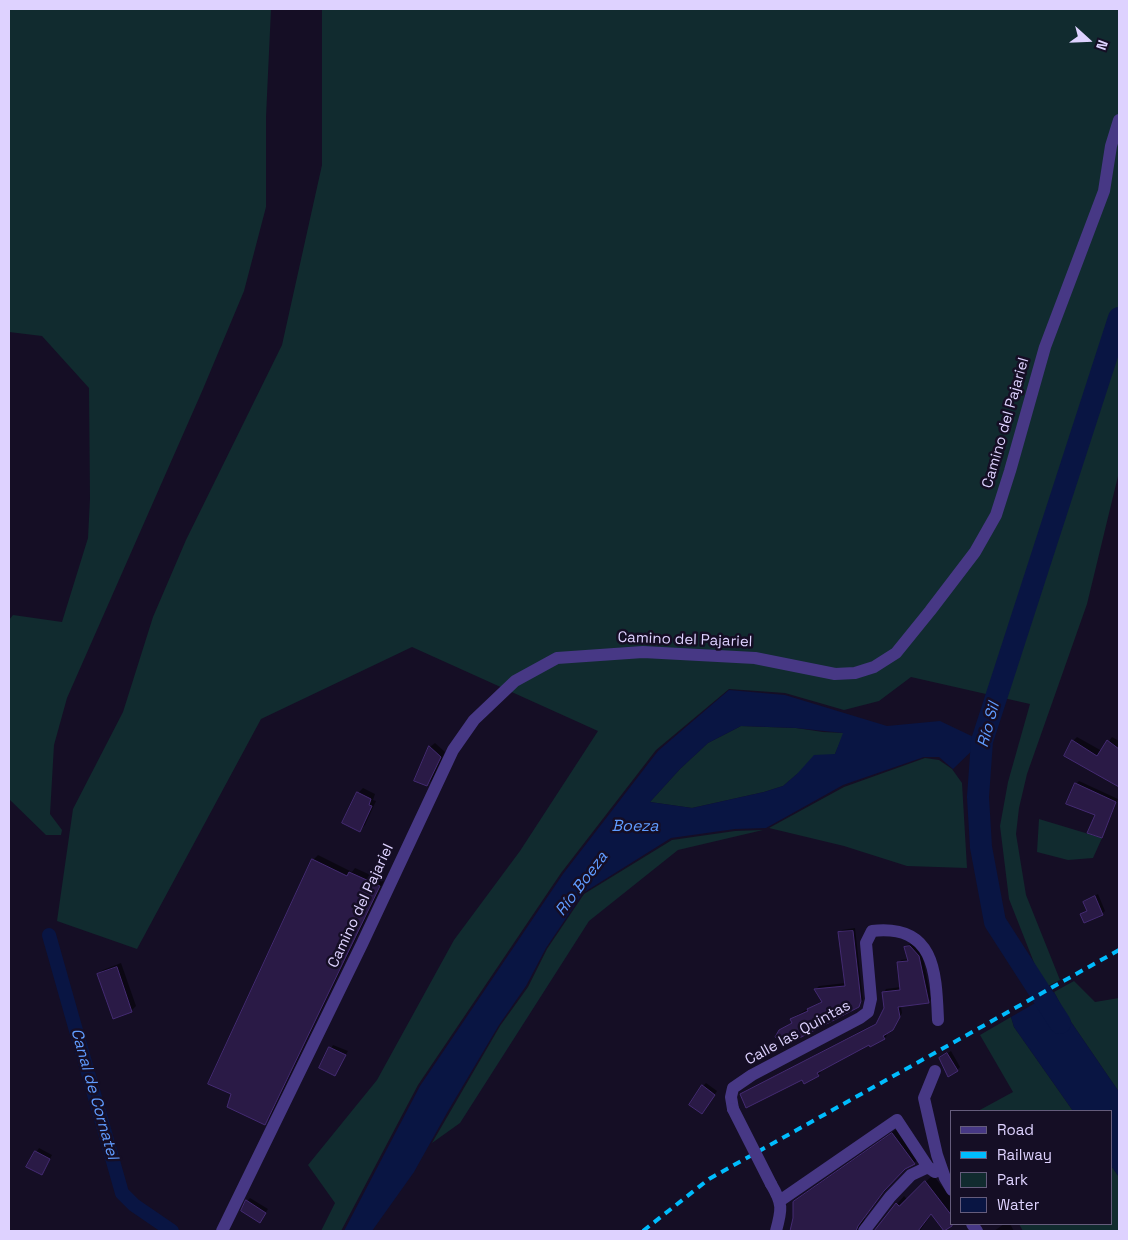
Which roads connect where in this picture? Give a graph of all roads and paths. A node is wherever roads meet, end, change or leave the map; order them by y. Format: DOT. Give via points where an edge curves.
graph roads {
  1 [pos="1119,120"];
  2 [pos="938,1020"];
  3 [pos="935,1071"];
  4 [pos="928,1168"];
  5 [pos="945,1178"];
  6 [pos="950,1187"];
  7 [pos="781,1200"];
  8 [pos="222,1231"];
  9 [pos="776,1231"];
  10 [pos="864,1231"];
  1 -- 8 [label="street, Camino del Pajariel" via="1104,191 1045,347 996,515 975,552 896,653 874,667 856,673 835,674 755,658 643,652 556,658 515,681 474,720 453,750"];
  2 -- 7 [label="street, Calle las Quintas, bridge" via="932,964 920,941 887,930 872,931 866,943 871,999 868,1012 732,1088 733,1109"];
  3 -- 5 [label="street" via="924,1098"];
  4 -- 5 [label="street"];
  4 -- 7 [label="street" via="898,1120"];
  4 -- 10 [label="street" via="911,1175"];
  5 -- 6 [label="street"];
  7 -- 9 [label="street"];
}
